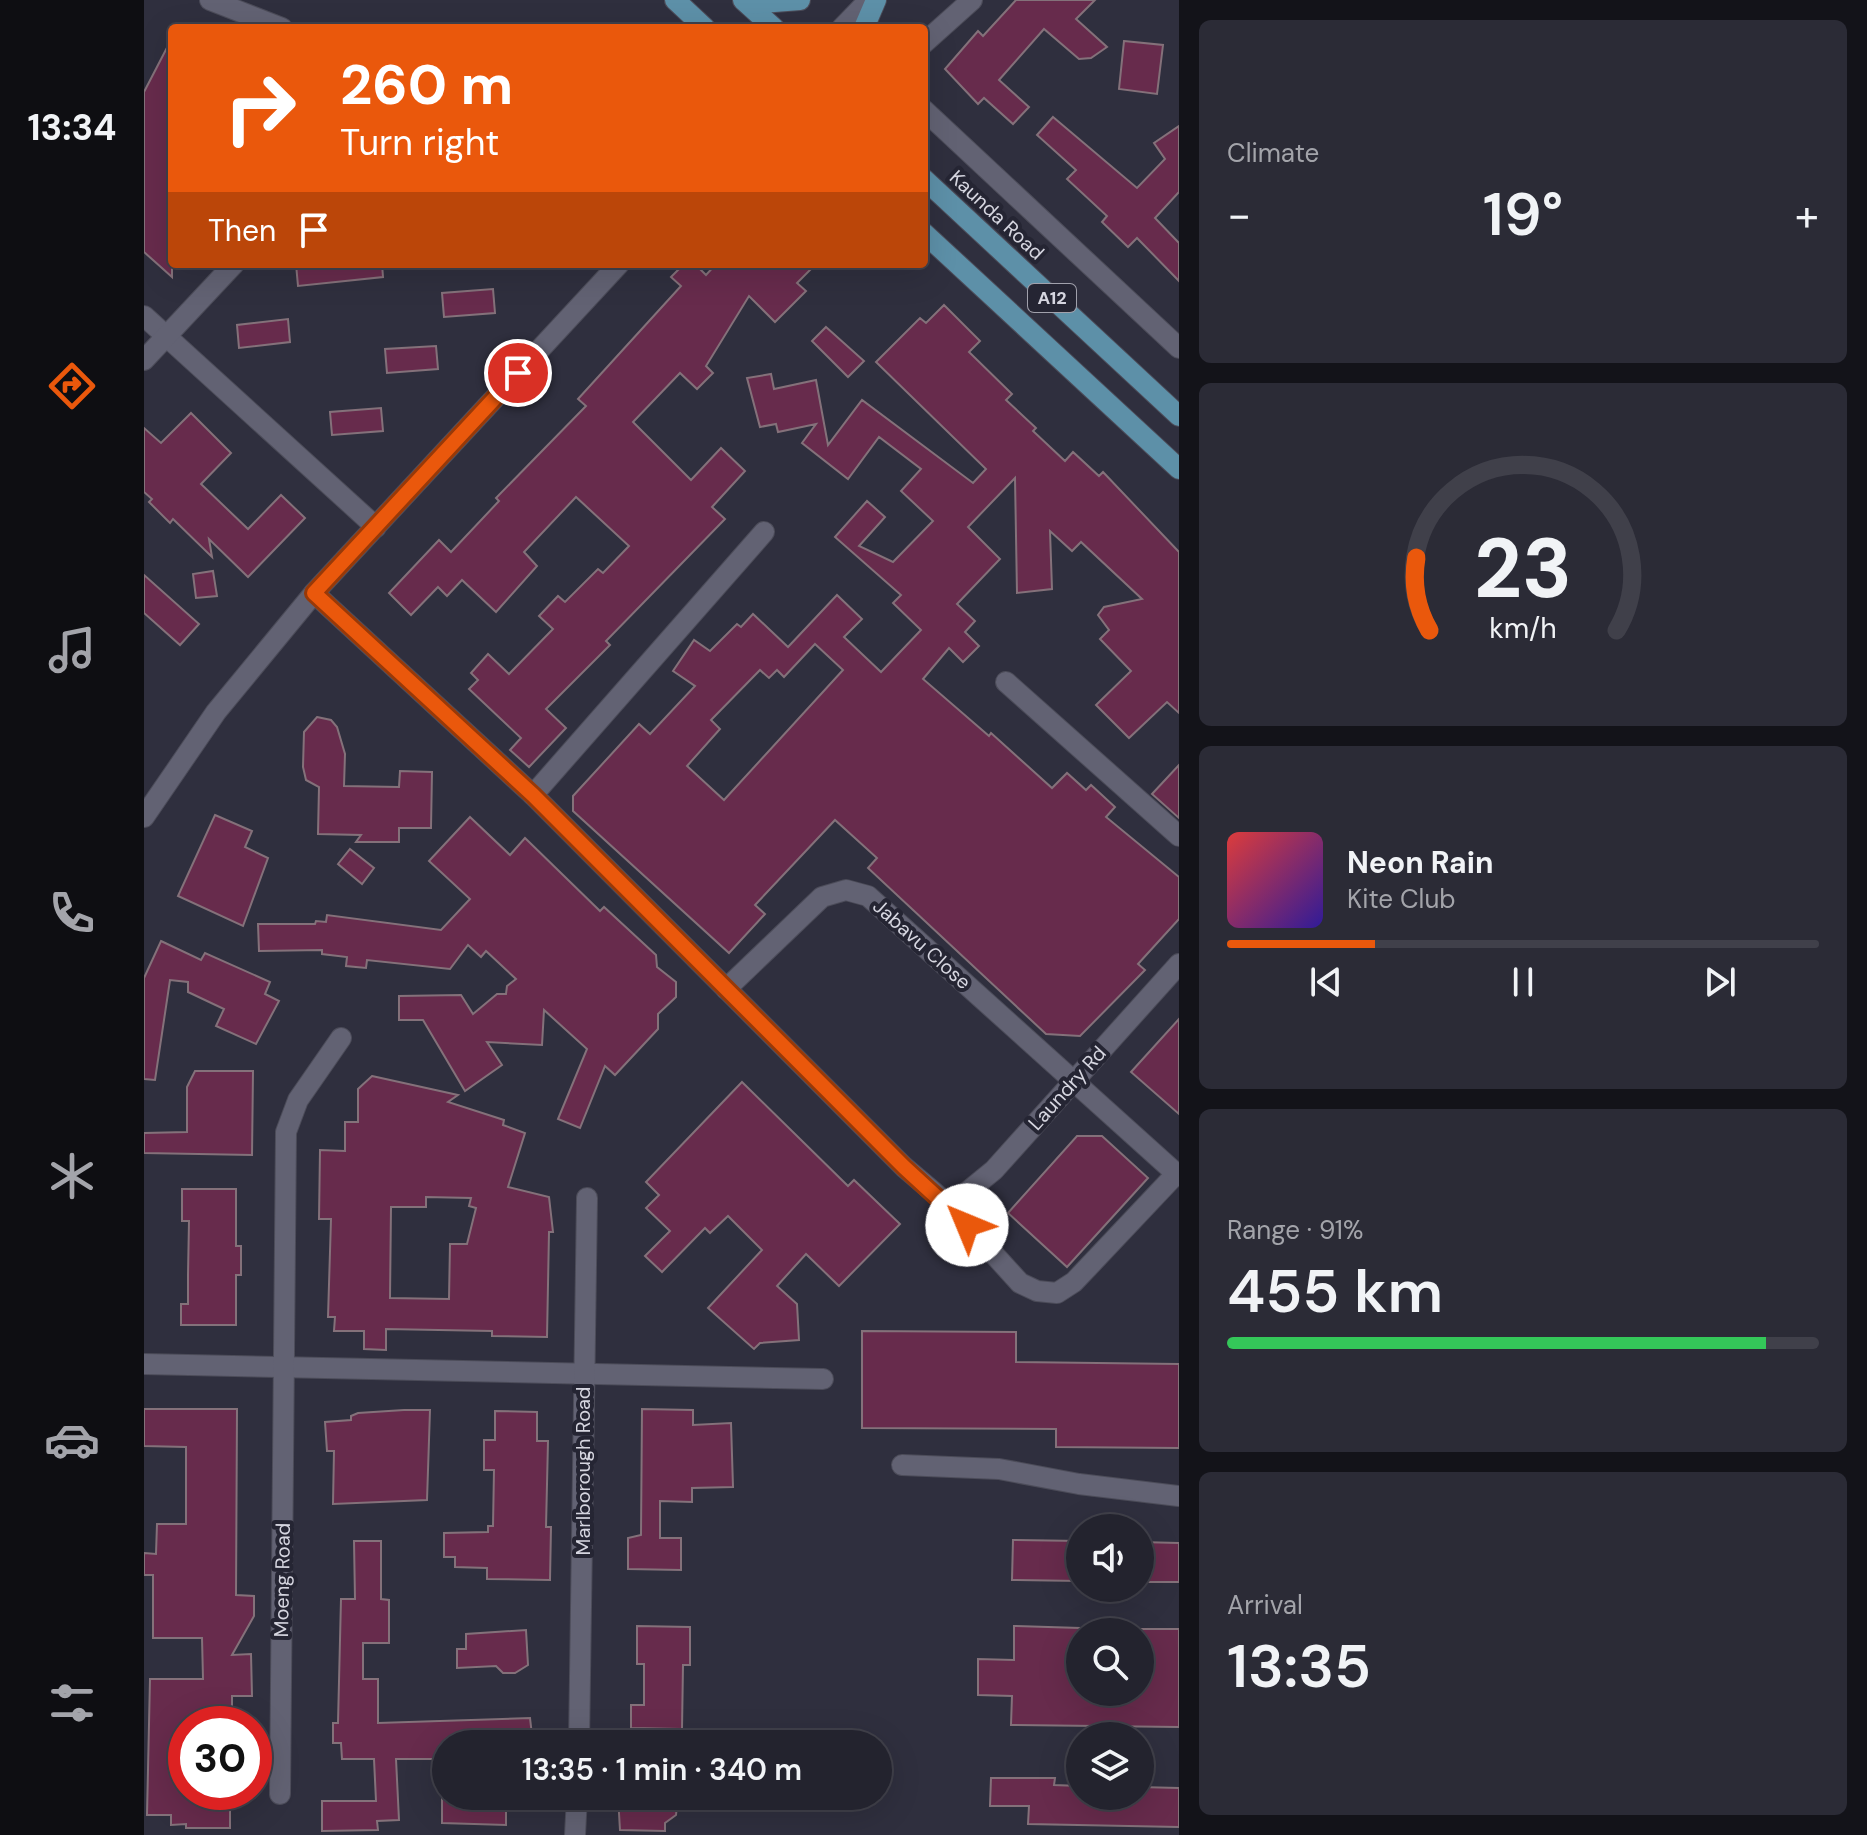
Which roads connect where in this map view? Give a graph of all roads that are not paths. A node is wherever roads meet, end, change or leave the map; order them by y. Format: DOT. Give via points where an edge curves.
graph roads {
  1 [pos="210,0"];
  2 [pos="675,0"];
  3 [pos="800,0"];
  4 [pos="869,0"];
  5 [pos="876,0"];
  6 [pos="972,0"];
  7 [pos="745,2"];
  8 [pos="272,24"];
  9 [pos="701,24"];
  10 [pos="770,24"];
  11 [pos="846,24"];
  12 [pos="866,24"];
  13 [pos="928,39"];
  14 [pos="928,114"];
  15 [pos="928,183"];
  16 [pos="928,237"];
  17 [pos="230,268"];
  18 [pos="615,268"];
  19 [pos="144,316"];
  20 [pos="165,335"];
  21 [pos="1179,348"];
  22 [pos="144,360"];
  23 [pos="1179,416"];
  24 [pos="1179,469"];
  25 [pos="376,527"];
  26 [pos="764,532"];
  27 [pos="314,593"];
  28 [pos="1006,682"];
  29 [pos="533,795"];
  30 [pos="144,817"];
  31 [pos="1179,836"];
  32 [pos="1179,964"];
  33 [pos="726,989"];
  34 [pos="341,1038"];
  35 [pos="1075,1080"];
  36 [pos="1178,1175"];
  37 [pos="587,1198"];
  38 [pos="950,1206"];
  39 [pos="144,1364"];
  40 [pos="284,1365"];
  41 [pos="582,1372"];
  42 [pos="823,1379"];
  43 [pos="902,1465"];
  44 [pos="1179,1496"];
  45 [pos="579,1730"];
  46 [pos="280,1794"];
  47 [pos="576,1810"];
  48 [pos="575,1835"];
  1 -- 8 [label="street"];
  2 -- 9 [label="main road"];
  3 -- 7 [label="main road"];
  4 -- 11 [label="street"];
  5 -- 12 [label="main road"];
  6 -- 13 [label="street"];
  7 -- 10 [label="main road"];
  14 -- 21 [label="street"];
  15 -- 23 [label="main road, Kaunda Road / A12"];
  16 -- 24 [label="main road, A12"];
  17 -- 20 [label="street"];
  18 -- 25 [label="street"];
  19 -- 20 [label="street"];
  20 -- 22 [label="street"];
  20 -- 25 [label="street"];
  25 -- 27 [label="street"];
  26 -- 29 [label="street"];
  27 -- 29 [label="street"];
  27 -- 30 [label="street" via="216,712"];
  28 -- 31 [label="street"];
  29 -- 33 [label="street"];
  32 -- 35 [label="street, Laundry Rd"];
  33 -- 35 [label="street, Jabavu Close" via="822,897 846,890 868,896"];
  33 -- 38 [label="street"];
  34 -- 40 [label="street, Moeng Road" via="298,1100 286,1132"];
  35 -- 36 [label="street, Jabavu Close"];
  35 -- 38 [label="street, Laundry Rd" via="994,1170"];
  36 -- 38 [label="street" via="1057,1293 1020,1283"];
  37 -- 41 [label="street, Marlborough Road"];
  39 -- 40 [label="street"];
  40 -- 41 [label="street"];
  40 -- 46 [label="street, Moeng Road"];
  41 -- 42 [label="street"];
  41 -- 45 [label="street, Marlborough Road"];
  43 -- 44 [label="street" via="999,1469"];
  47 -- 48 [label="street"];
}
